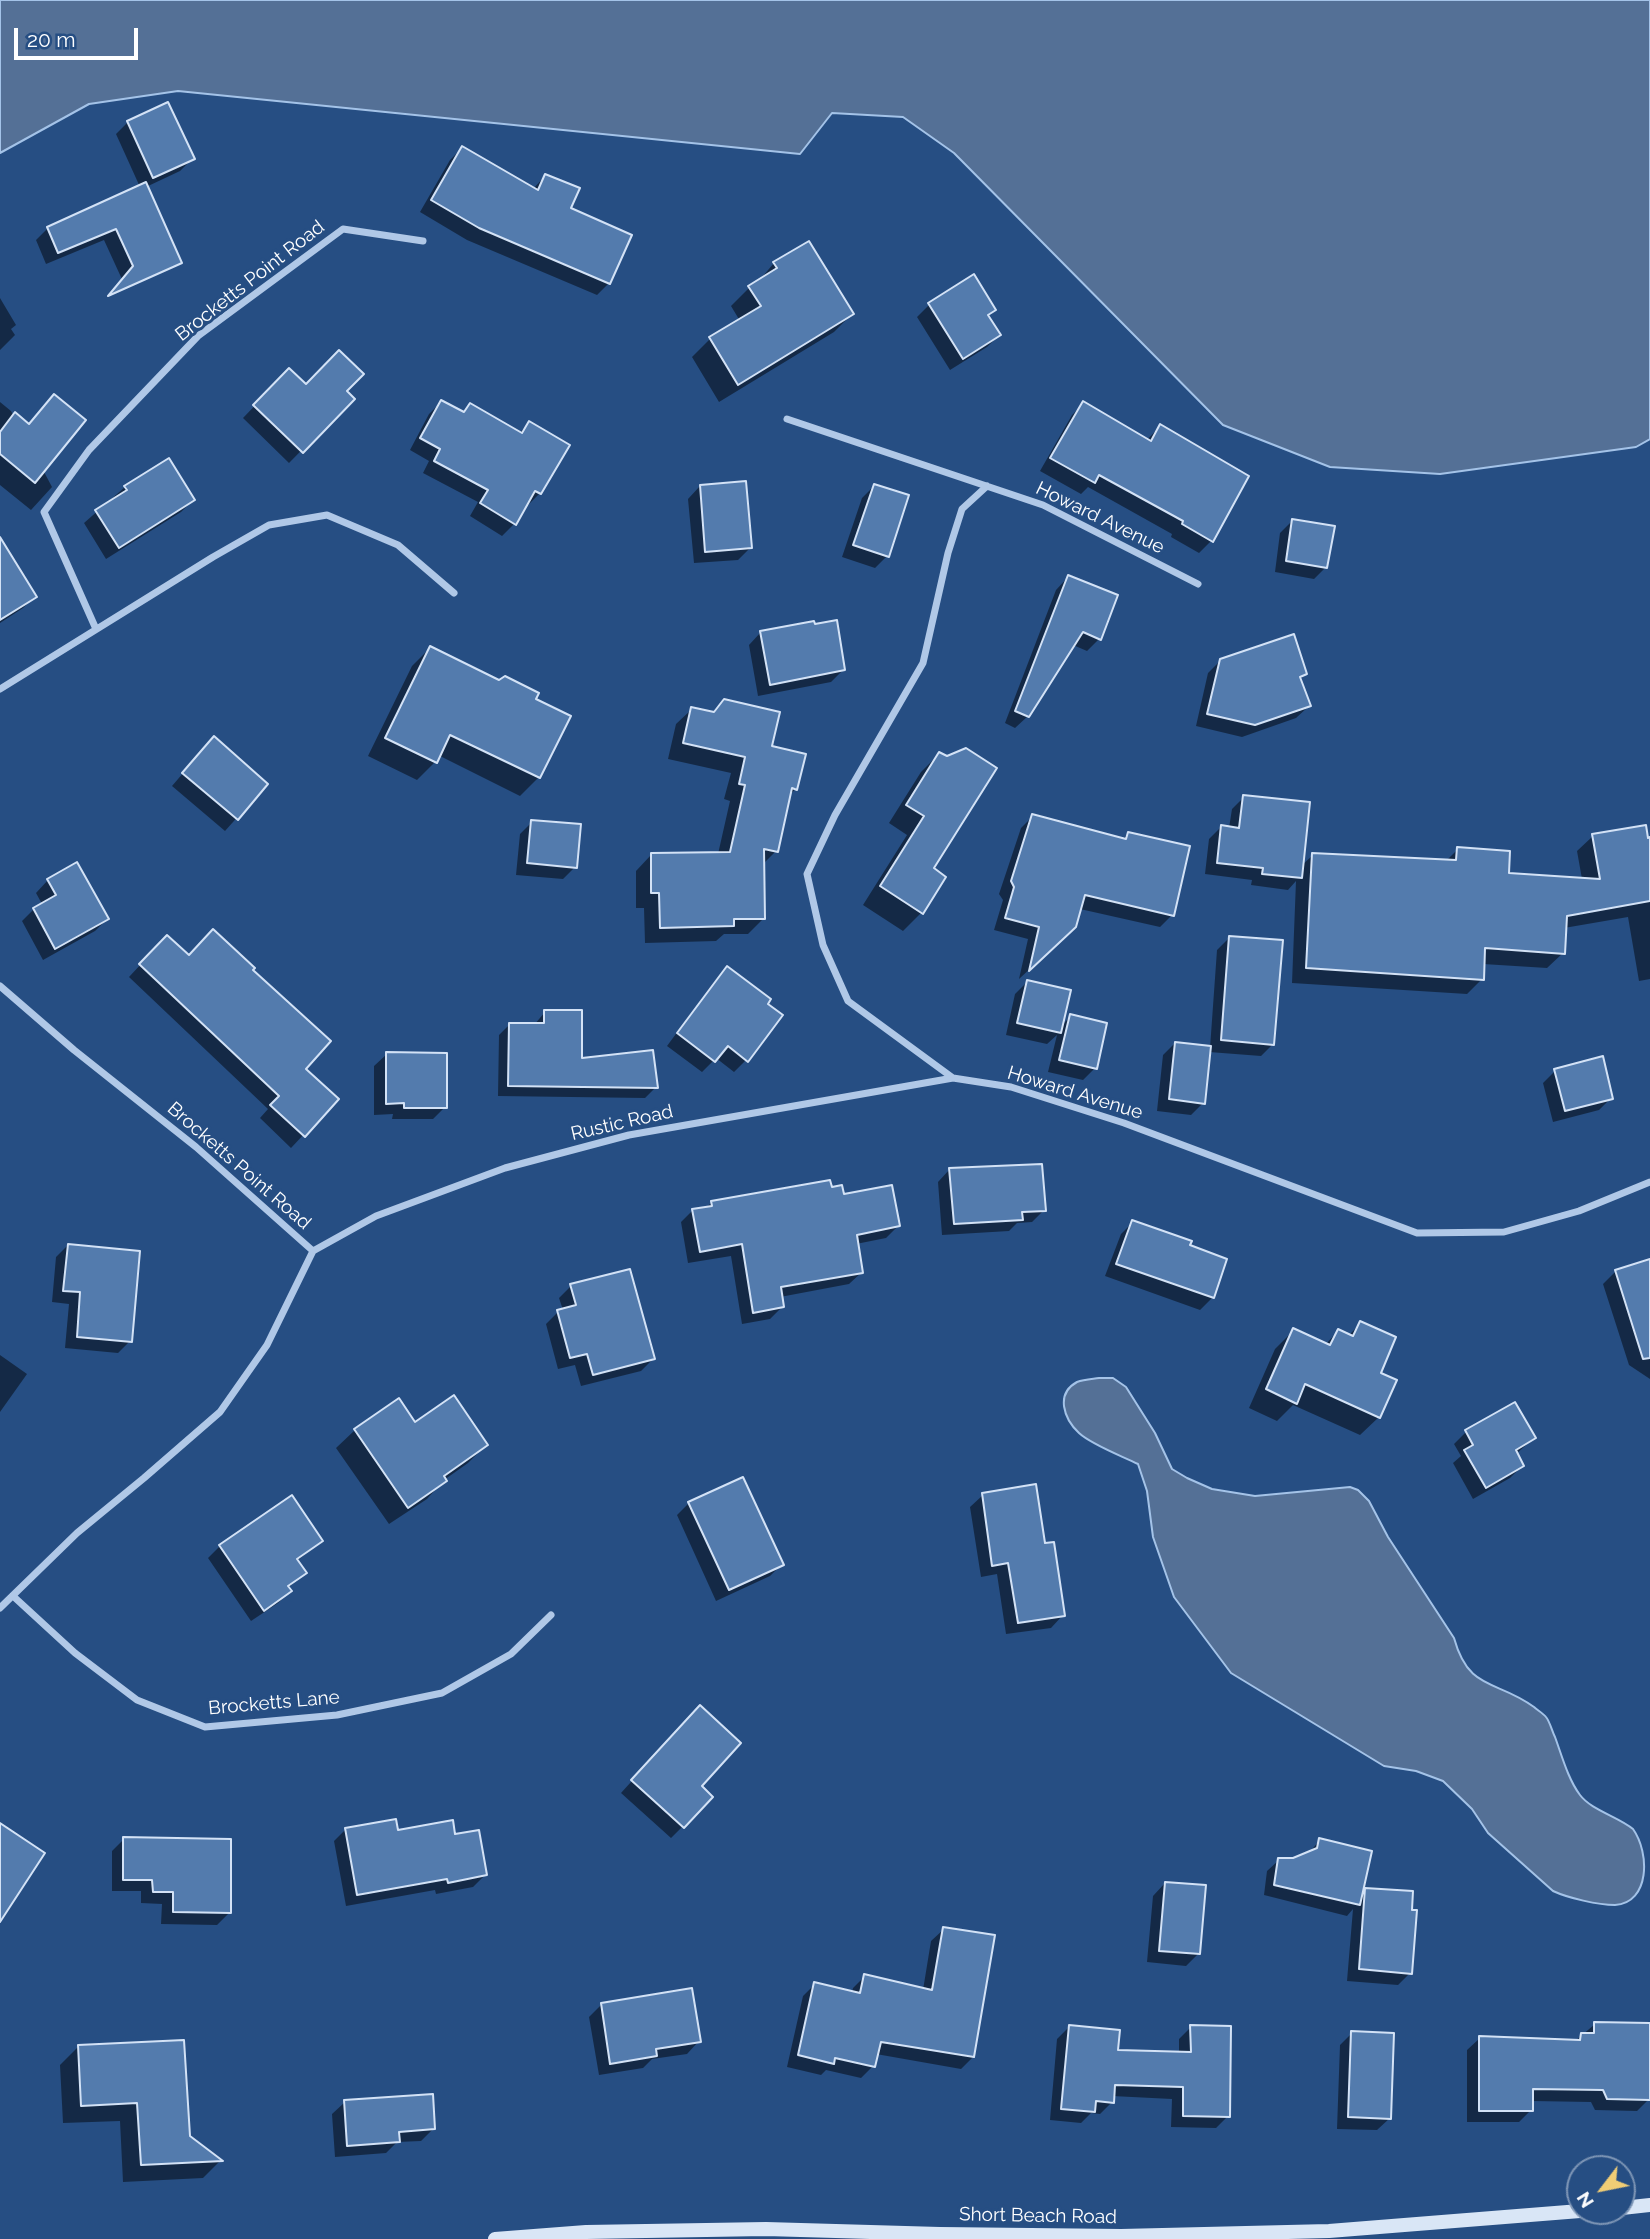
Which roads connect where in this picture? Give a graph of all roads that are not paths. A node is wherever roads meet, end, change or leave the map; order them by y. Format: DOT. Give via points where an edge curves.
graph roads {
  1 [pos="423,240"];
  2 [pos="787,419"];
  3 [pos="987,486"];
  4 [pos="1198,584"];
  5 [pos="454,593"];
  6 [pos="96,629"];
  7 [pos="0,689"];
  8 [pos="0,986"];
  9 [pos="953,1079"];
  10 [pos="1650,1182"];
  11 [pos="313,1251"];
  12 [pos="13,1596"];
  13 [pos="0,1608"];
  14 [pos="551,1615"];
  15 [pos="1566,2212"];
  16 [pos="495,2239"];
  1 -- 6 [label="street, Brocketts Point Road" via="343,229 198,337 89,450 44,512"];
  2 -- 3 [label="street, Howard Avenue"];
  3 -- 4 [label="street, Howard Avenue" via="1043,505"];
  3 -- 9 [label="street, Howard Avenue" via="962,509 923,663 835,815 807,874 823,945 848,1001"];
  5 -- 6 [label="street" via="398,545 327,515 269,525"];
  6 -- 7 [label="street"];
  8 -- 11 [label="street, Brocketts Point Road" via="196,1147"];
  9 -- 10 [label="street, Howard Avenue" via="1011,1087 1124,1123 1417,1233 1504,1232 1579,1211"];
  9 -- 11 [label="street, Rustic Road" via="629,1135 506,1168 376,1216"];
  11 -- 12 [label="street, Brocketts Point Road" via="267,1345 220,1412 77,1533"];
  12 -- 13 [label="street, Brocketts Point Road"];
  12 -- 14 [label="street, Brocketts Lane" via="75,1653 137,1700 205,1727 337,1715 442,1693 511,1654"];
  15 -- 16 [label="main road, Short Beach Road" via="1329,2231 1121,2236 766,2229 586,2232"];
}
